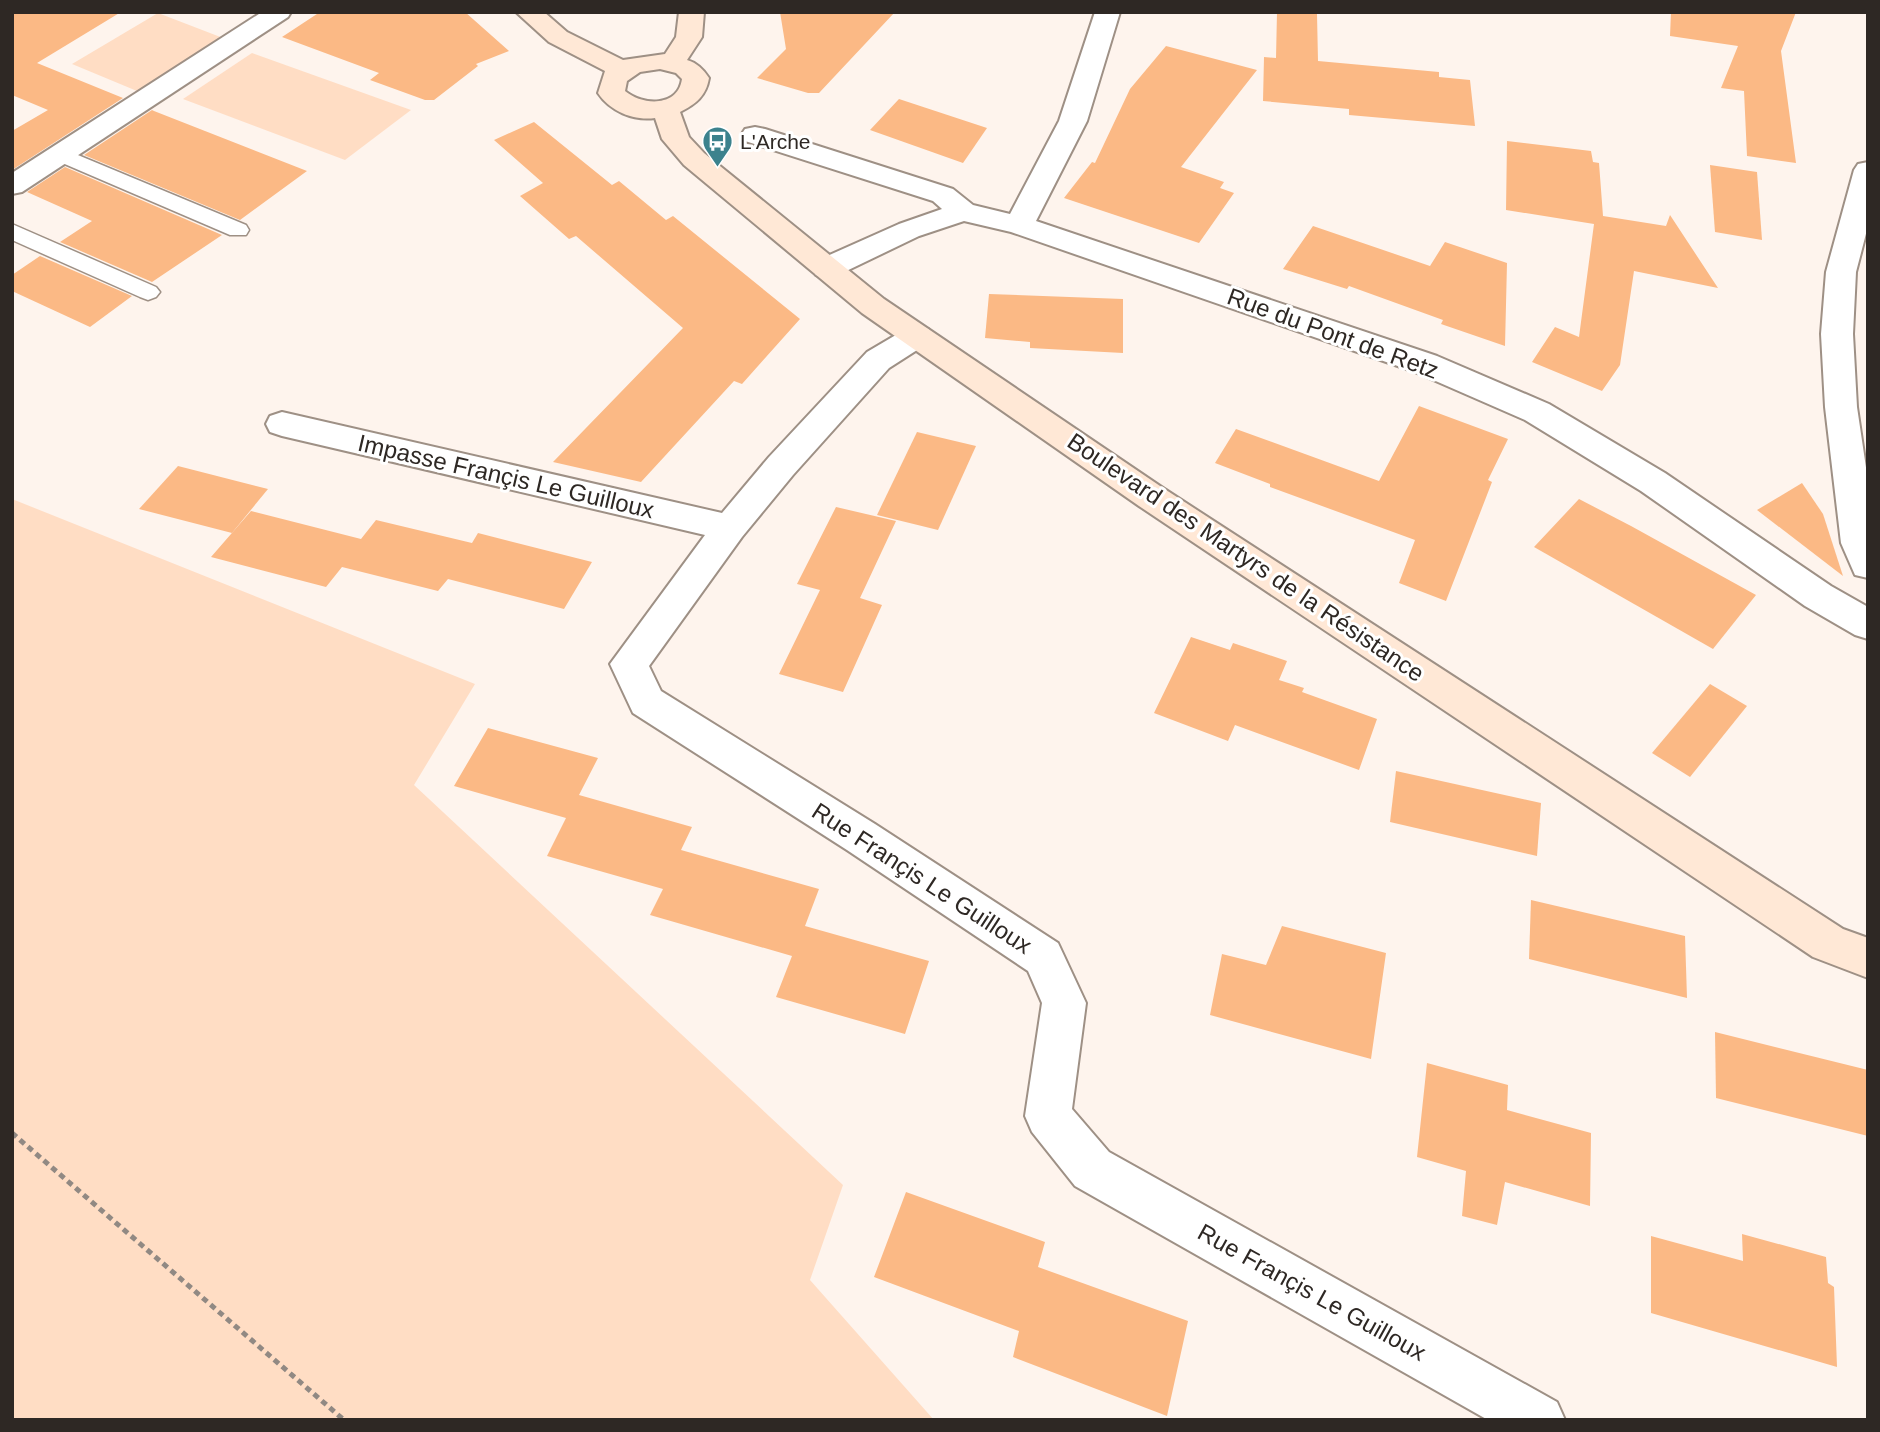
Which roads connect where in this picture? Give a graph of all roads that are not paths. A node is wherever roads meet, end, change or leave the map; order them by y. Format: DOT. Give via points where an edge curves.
graph roads {
  1 [pos="279,12"];
  2 [pos="528,12"];
  3 [pos="692,12"];
  4 [pos="1108,12"];
  5 [pos="673,62"];
  6 [pos="622,70"];
  7 [pos="666,108"];
  8 [pos="755,135"];
  9 [pos="61,154"];
  10 [pos="1868,170"];
  11 [pos="12,186"];
  12 [pos="962,212"];
  13 [pos="1018,225"];
  14 [pos="238,230"];
  15 [pos="12,231"];
  16 [pos="827,268"];
  17 [pos="148,292"];
  18 [pos="917,337"];
  19 [pos="282,424"];
  20 [pos="730,528"];
  21 [pos="1868,565"];
  22 [pos="1868,625"];
  23 [pos="1868,958"];
  24 [pos="1539,1420"];
  1 -- 9 [label="street"];
  2 -- 6 [label="street" via="558,37"];
  3 -- 5 [label="street" via="689,37"];
  4 -- 13 [label="street" via="1073,121"];
  5 -- 6 [label="street" via="646,62"];
  5 -- 7 [label="street" via="694,73 696,89 690,97"];
  6 -- 7 [label="street" via="610,85 616,100 637,109"];
  7 -- 16 [label="street, Boulevard des Martyrs de la Résistance" via="676,139 694,159"];
  8 -- 12 [label="street, Rue du Pont de Retz" via="943,195"];
  9 -- 11 [label="street"];
  9 -- 14 [label="lane"];
  10 -- 21 [label="street" via="1841,272 1837,334 1841,407 1859,543"];
  12 -- 13 [label="street, Rue du Pont de Retz"];
  12 -- 16 [label="street" via="909,230"];
  13 -- 22 [label="street, Rue du Pont de Retz" via="1426,364 1537,412 1653,482 1818,596"];
  15 -- 17 [label="lane"];
  16 -- 18 [label="street, Boulevard des Martyrs de la Résistance"];
  18 -- 20 [label="street, Rue Françis Le Guilloux" via="878,360"];
  18 -- 23 [label="street, Boulevard des Martyrs de la Résistance" via="1828,943"];
  19 -- 20 [label="street, Impasse Françis Le Guilloux"];
  20 -- 24 [label="street, Rue Françis Le Guilloux" via="629,664 648,702 1043,957 1064,1003 1048,1116 1092,1169"];
}
